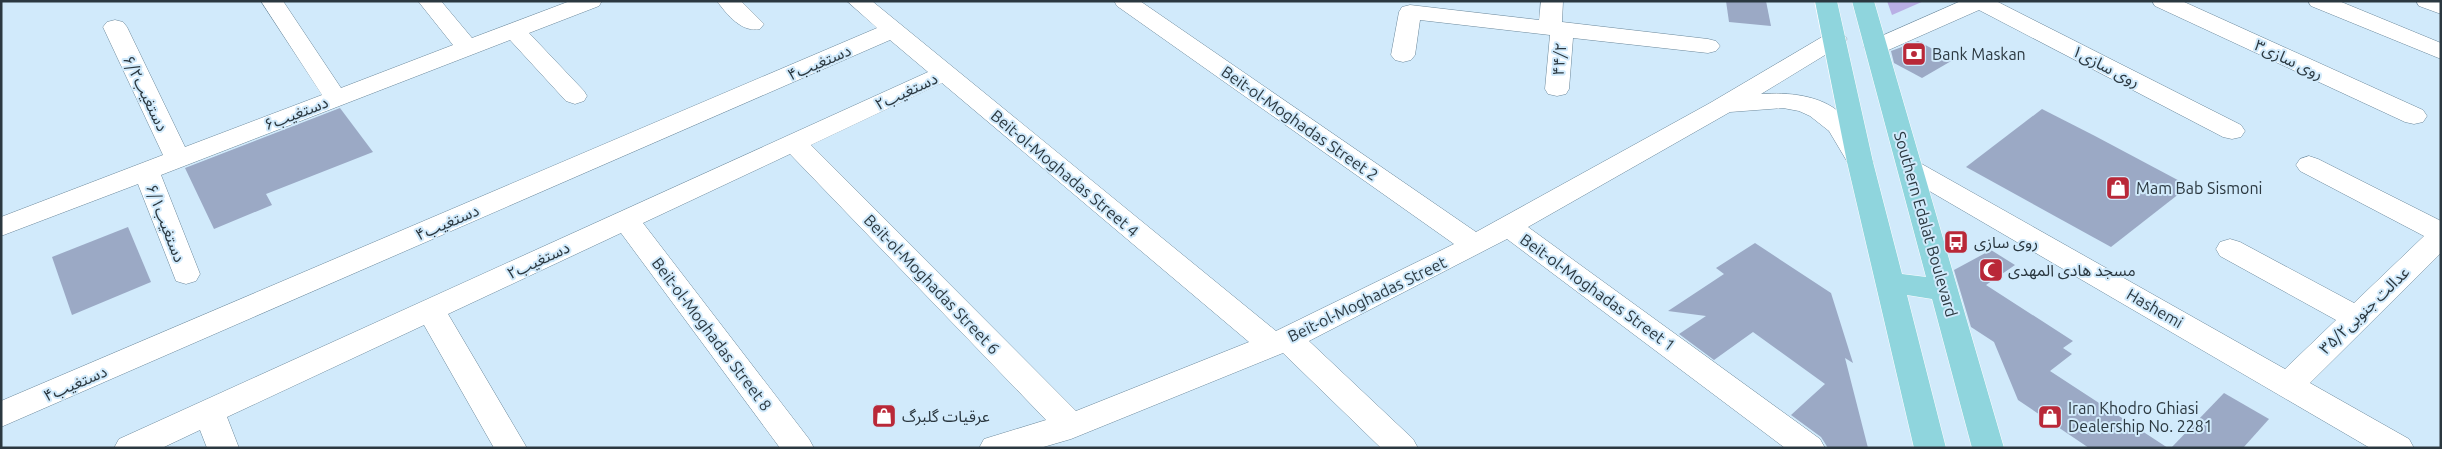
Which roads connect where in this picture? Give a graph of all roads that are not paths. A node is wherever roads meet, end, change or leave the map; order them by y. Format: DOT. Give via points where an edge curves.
graph roads {
  1 [pos="272,1"];
  2 [pos="429,1"];
  3 [pos="728,1"];
  4 [pos="858,1"];
  5 [pos="1125,1"];
  6 [pos="1552,1"];
  7 [pos="1826,1"];
  8 [pos="1863,1"];
  9 [pos="2163,1"];
  10 [pos="2319,1"];
  11 [pos="2427,1"];
  12 [pos="1980,2"];
  13 [pos="582,3"];
  14 [pos="2441,7"];
  15 [pos="752,24"];
  16 [pos="115,27"];
  17 [pos="1556,29"];
  18 [pos="514,30"];
  19 [pos="893,30"];
  20 [pos="1835,39"];
  21 [pos="1708,46"];
  22 [pos="466,47"];
  23 [pos="1876,47"];
  24 [pos="2441,52"];
  25 [pos="1403,54"];
  26 [pos="945,73"];
  27 [pos="1557,89"];
  28 [pos="574,96"];
  29 [pos="336,98"];
  30 [pos="1719,108"];
  31 [pos="2414,116"];
  32 [pos="2232,131"];
  33 [pos="794,142"];
  34 [pos="178,159"];
  35 [pos="1860,162"];
  36 [pos="2309,165"];
  37 [pos="1911,169"];
  38 [pos="146,171"];
  39 [pos="626,220"];
  40 [pos="1508,226"];
  41 [pos="1,227"];
  42 [pos="2441,234"];
  43 [pos="1475,245"];
  44 [pos="2230,249"];
  45 [pos="186,274"];
  46 [pos="1891,283"];
  47 [pos="1945,290"];
  48 [pos="430,310"];
  49 [pos="2356,318"];
  50 [pos="1280,342"];
  51 [pos="2288,385"];
  52 [pos="209,412"];
  53 [pos="1,415"];
  54 [pos="1071,426"];
  55 [pos="130,448"];
  56 [pos="223,448"];
  57 [pos="511,448"];
  58 [pos="798,448"];
  59 [pos="995,448"];
  60 [pos="1402,448"];
  61 [pos="1809,448"];
  62 [pos="1930,448"];
  63 [pos="1988,448"];
  64 [pos="2398,448"];
  1 -- 29 [label="street"];
  2 -- 22 [label="street"];
  3 -- 15 [label="street"];
  4 -- 19 [label="street, Beit-ol-Moghadas Street 4"];
  5 -- 43 [label="street, Beit-ol-Moghadas Street 2"];
  6 -- 17 [label="street, ۴۴/۲"];
  7 -- 20 [label="main road"];
  8 -- 23 [label="main road, Southern Edalat Boulevard"];
  9 -- 31 [label="street, روی سازی۳"];
  10 -- 24 [label="street"];
  11 -- 14 [label="street"];
  12 -- 23 [label="street"];
  12 -- 32 [label="street, روی سازی۱"];
  13 -- 18 [label="street, دستغیب۶"];
  16 -- 34 [label="street, دستغیب۶/۲"];
  17 -- 21 [label="street"];
  17 -- 25 [label="street" via="1410,12"];
  17 -- 27 [label="street, ۴۴/۲"];
  18 -- 22 [label="street, دستغیب۶"];
  18 -- 28 [label="street"];
  19 -- 26 [label="street, Beit-ol-Moghadas Street 4"];
  19 -- 53 [label="street, دستغیب۴"];
  20 -- 30 [label="street, Beit-ol-Moghadas Street"];
  20 -- 35 [label="main road"];
  22 -- 29 [label="street, دستغیب۶"];
  23 -- 37 [label="main road, Southern Edalat Boulevard"];
  26 -- 33 [label="street, ۲دستغیب"];
  26 -- 50 [label="street, Beit-ol-Moghadas Street 4"];
  29 -- 34 [label="street, دستغیب۶"];
  30 -- 35 [label="street" via="1763,100 1808,105 1831,118"];
  30 -- 40 [label="street, Beit-ol-Moghadas Street"];
  33 -- 39 [label="street, ۲دستغیب"];
  33 -- 54 [label="street, Beit-ol-Moghadas Street 6"];
  34 -- 38 [label="street, دستغیب۶"];
  35 -- 46 [label="main road"];
  36 -- 42 [label="street"];
  37 -- 47 [label="main road, Southern Edalat Boulevard"];
  37 -- 51 [label="street, Hashemi"];
  38 -- 41 [label="street, دستغیب۶"];
  38 -- 45 [label="street, دستغیب۶/۱"];
  39 -- 48 [label="street, ۲دستغیب"];
  39 -- 58 [label="street, Beit-ol-Moghadas Street 8"];
  40 -- 43 [label="street, Beit-ol-Moghadas Street"];
  40 -- 61 [label="street, Beit-ol-Moghadas Street 1"];
  42 -- 49 [label="street, عدالت جنوبی۳۵/۲"];
  43 -- 50 [label="street, Beit-ol-Moghadas Street"];
  44 -- 49 [label="street"];
  46 -- 47 [label="main road"];
  46 -- 62 [label="main road"];
  47 -- 63 [label="main road, Southern Edalat Boulevard"];
  48 -- 52 [label="street, ۲دستغیب"];
  48 -- 57 [label="street"];
  49 -- 51 [label="street, عدالت جنوبی۳۵/۲"];
  50 -- 54 [label="street, Beit-ol-Moghadas Street"];
  50 -- 60 [label="street, Beit-ol-Moghadas Street 4"];
  51 -- 64 [label="street, Hashemi"];
  52 -- 55 [label="street, ۲دستغیب"];
  52 -- 56 [label="street"];
  54 -- 59 [label="street, Beit-ol-Moghadas Street"];
}
